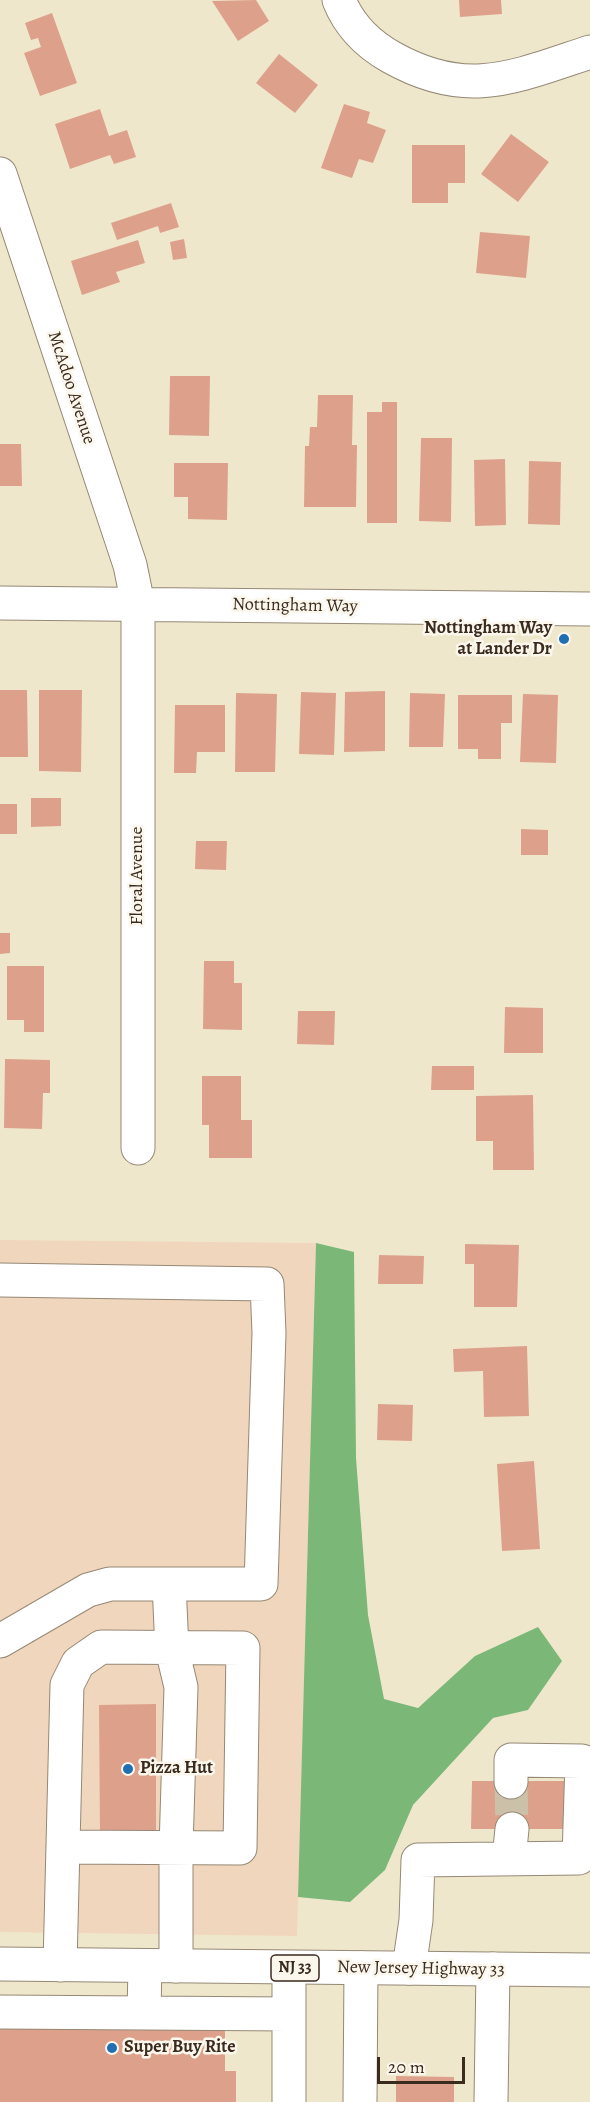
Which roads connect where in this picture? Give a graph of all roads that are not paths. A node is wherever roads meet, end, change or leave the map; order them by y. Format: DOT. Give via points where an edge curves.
graph roads {
  1 [pos="339,0"];
  2 [pos="588,57"];
  3 [pos="0,174"];
  4 [pos="0,603"];
  5 [pos="138,604"];
  6 [pos="590,609"];
  7 [pos="138,1148"];
  8 [pos="0,1280"];
  9 [pos="170,1584"];
  10 [pos="0,1641"];
  11 [pos="172,1649"];
  12 [pos="511,1782"];
  13 [pos="65,1847"];
  14 [pos="176,1848"];
  15 [pos="0,1964"];
  16 [pos="60,1965"];
  17 [pos="161,1966"];
  18 [pos="289,1968"];
  19 [pos="361,1968"];
  20 [pos="409,1968"];
  21 [pos="493,1969"];
  22 [pos="590,1970"];
  23 [pos="0,2012"];
  24 [pos="144,2013"];
  25 [pos="289,2014"];
  26 [pos="290,2102"];
  27 [pos="360,2102"];
  28 [pos="491,2102"];
  1 -- 2 [label="street" via="361,36 410,68 442,79 473,82 510,78"];
  3 -- 5 [label="street, McAdoo Avenue" via="130,566"];
  4 -- 5 [label="street, Nottingham Way"];
  5 -- 6 [label="street, Nottingham Way"];
  5 -- 7 [label="street, Floral Avenue"];
  8 -- 9 [label="street" via="267,1284 261,1584"];
  9 -- 10 [label="street" via="110,1584 88,1590"];
  9 -- 11 [label="street"];
  11 -- 13 [label="street" via="101,1647 78,1663 67,1685"];
  11 -- 14 [label="street" via="181,1688"];
  11 -- 14 [label="street" via="243,1648 240,1848"];
  12 -- 20 [label="street" via="511,1760 582,1761 579,1858 510,1844 418,1860"];
  13 -- 14 [label="street"];
  13 -- 16 [label="street"];
  14 -- 17 [label="street"];
  15 -- 16 [label="street, New Jersey Highway 33 / NJ 33"];
  16 -- 17 [label="street, New Jersey Highway 33 / NJ 33"];
  17 -- 18 [label="street, New Jersey Highway 33 / NJ 33"];
  17 -- 24 [label="street"];
  18 -- 19 [label="street, New Jersey Highway 33 / NJ 33"];
  18 -- 25 [label="street"];
  19 -- 20 [label="street, New Jersey Highway 33 / NJ 33"];
  19 -- 27 [label="street"];
  20 -- 21 [label="street, New Jersey Highway 33 / NJ 33"];
  21 -- 22 [label="street, New Jersey Highway 33 / NJ 33"];
  21 -- 28 [label="street"];
  23 -- 24 [label="street"];
  24 -- 25 [label="street"];
  25 -- 26 [label="street"];
}
